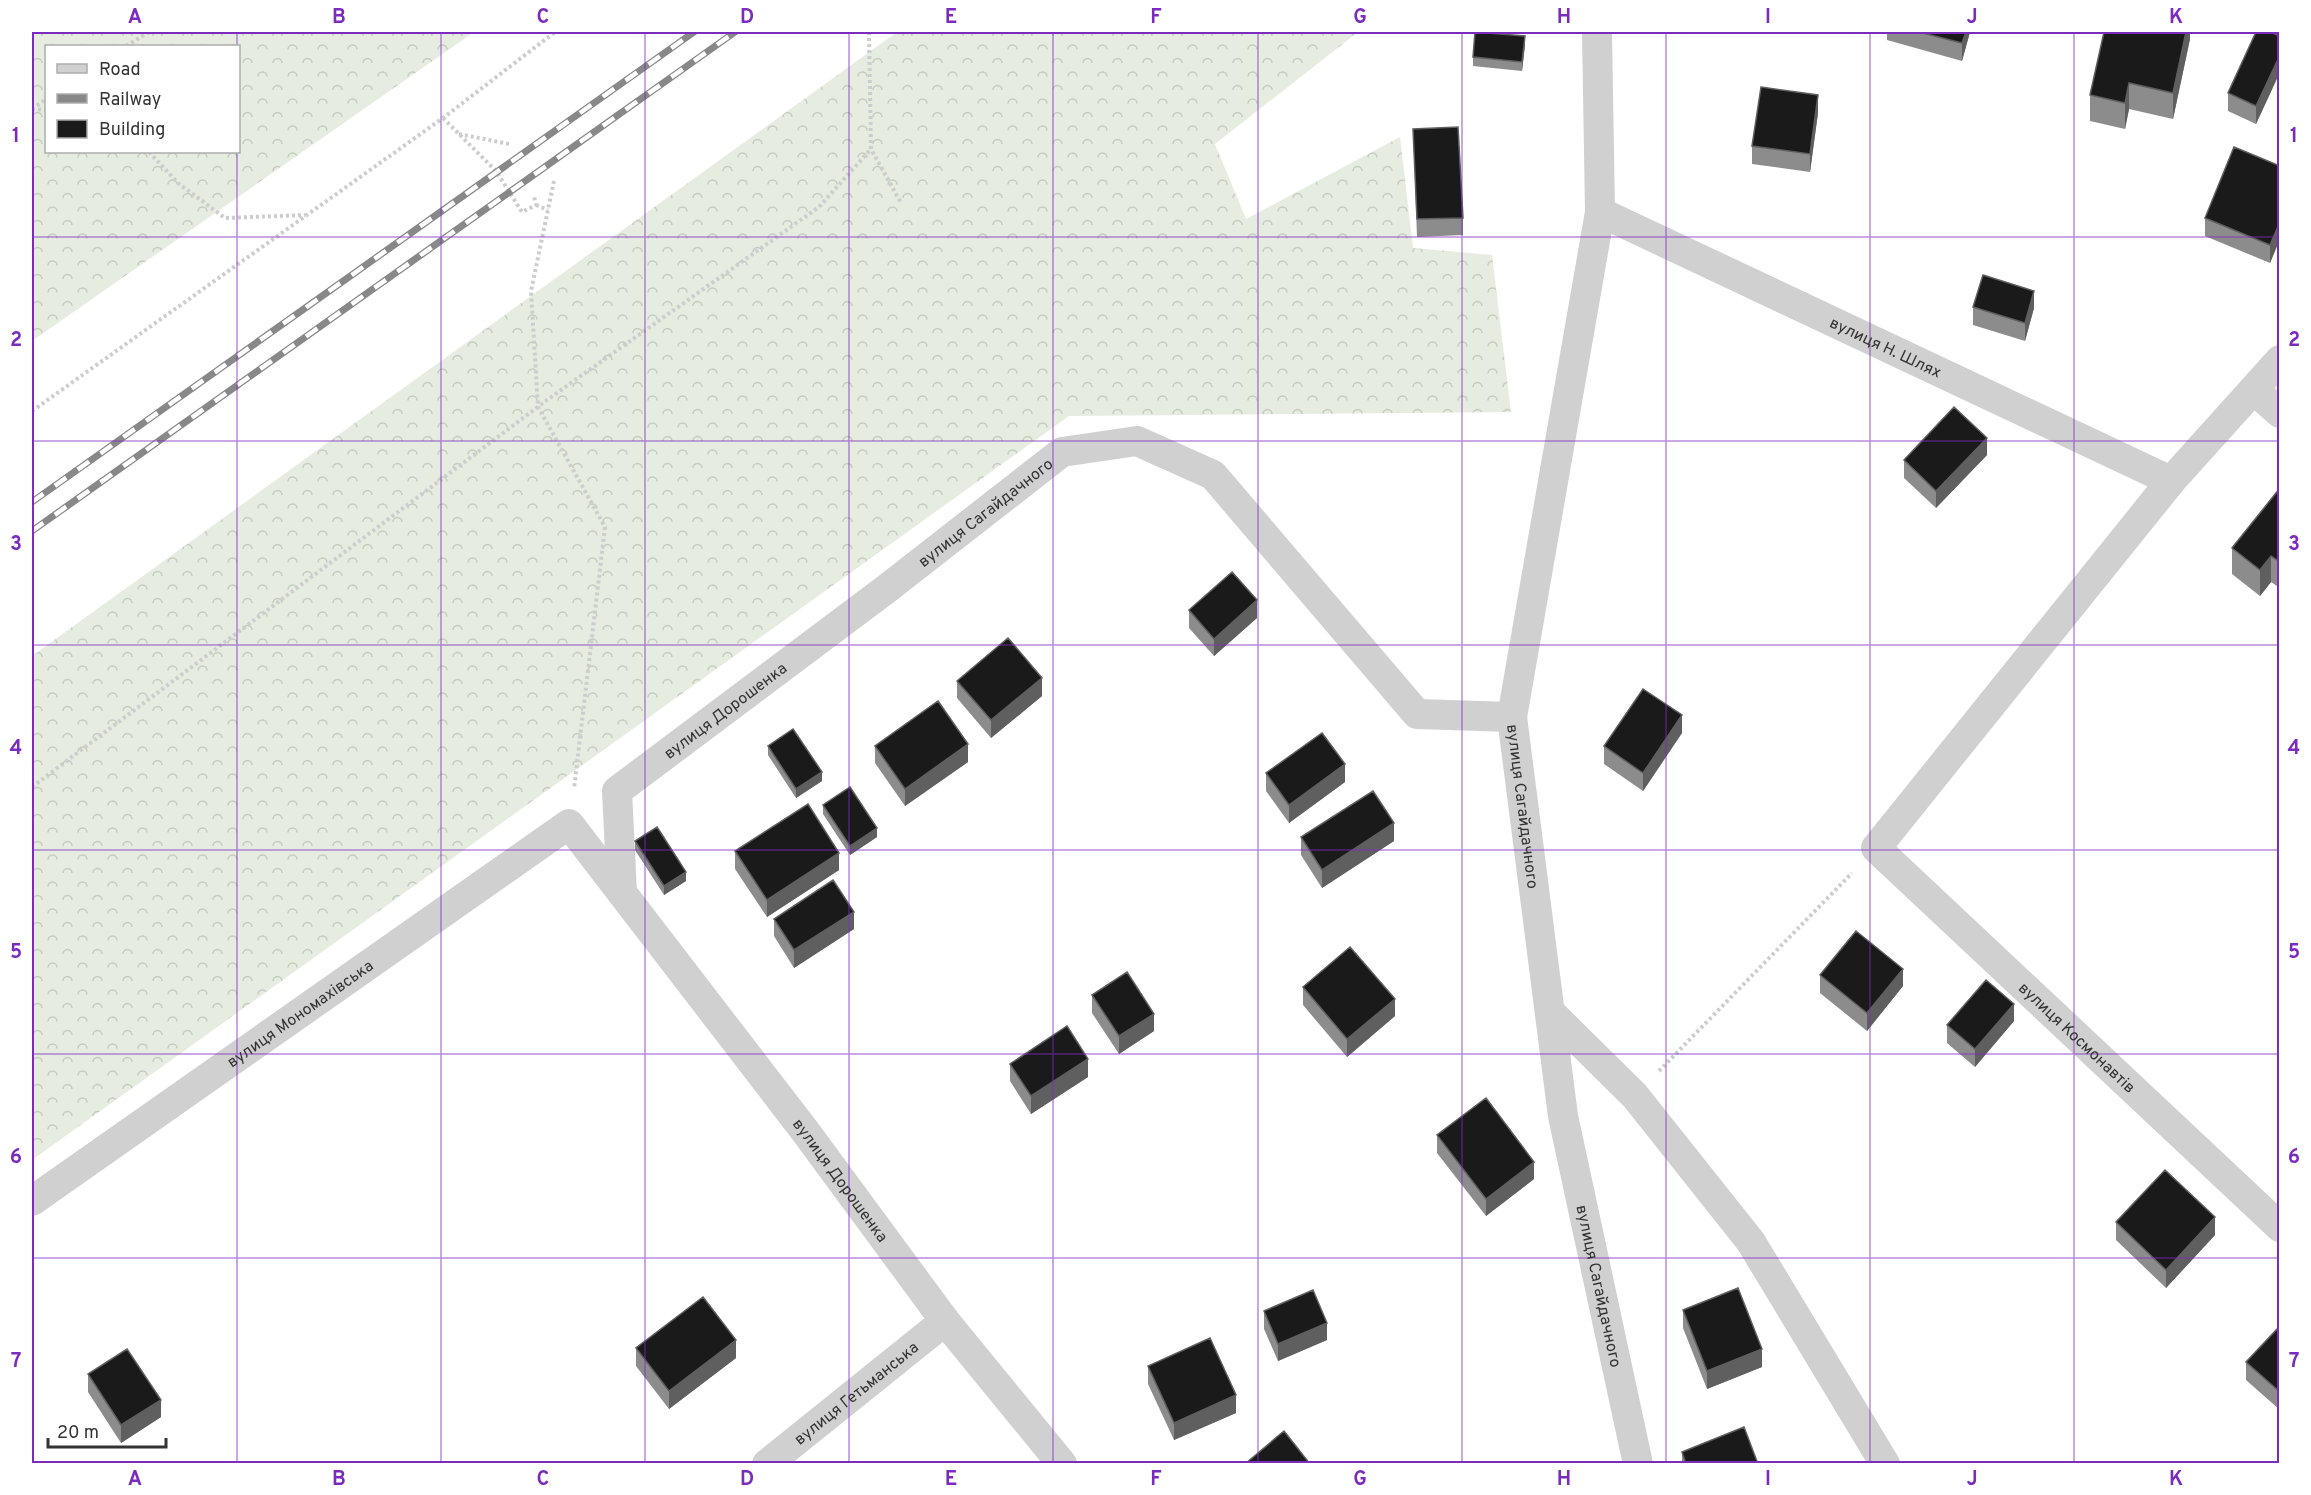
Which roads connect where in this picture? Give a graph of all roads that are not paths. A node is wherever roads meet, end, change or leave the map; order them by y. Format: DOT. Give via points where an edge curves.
graph roads {
  1 [pos="1597,32"];
  2 [pos="1600,212"];
  3 [pos="2280,360"];
  4 [pos="2254,390"];
  5 [pos="2280,413"];
  6 [pos="2171,481"];
  7 [pos="885,590"];
  8 [pos="1512,717"];
  9 [pos="569,825"];
  10 [pos="622,893"];
  11 [pos="1550,1012"];
  12 [pos="32,1202"];
  13 [pos="2280,1227"];
  14 [pos="945,1321"];
  15 [pos="767,1464"];
  16 [pos="1062,1464"];
  17 [pos="1638,1464"];
  18 [pos="1885,1464"];
  1 -- 2 [label="street"];
  2 -- 6 [label="street, вулиця Н. Шлях"];
  2 -- 8 [label="street"];
  3 -- 4 [label="street"];
  4 -- 5 [label="street"];
  4 -- 6 [label="street"];
  6 -- 13 [label="street, вулиця Космонавтів" via="1876,848"];
  7 -- 8 [label="street, вулиця Сагайдачного" via="1062,452 1137,441 1213,475 1417,714"];
  7 -- 10 [label="street, вулиця Дорошенка" via="617,791"];
  8 -- 11 [label="street, вулиця Сагайдачного"];
  9 -- 10 [label="street, вулиця Дорошенка"];
  9 -- 12 [label="street, вулиця Мономахівська"];
  10 -- 14 [label="street, вулиця Дорошенка"];
  11 -- 17 [label="street, вулиця Сагайдачного" via="1563,1116"];
  11 -- 18 [label="street" via="1635,1096 1751,1242"];
  14 -- 15 [label="street, вулиця Гетьманська"];
  14 -- 16 [label="street, вулиця Дорошенка"];
}
